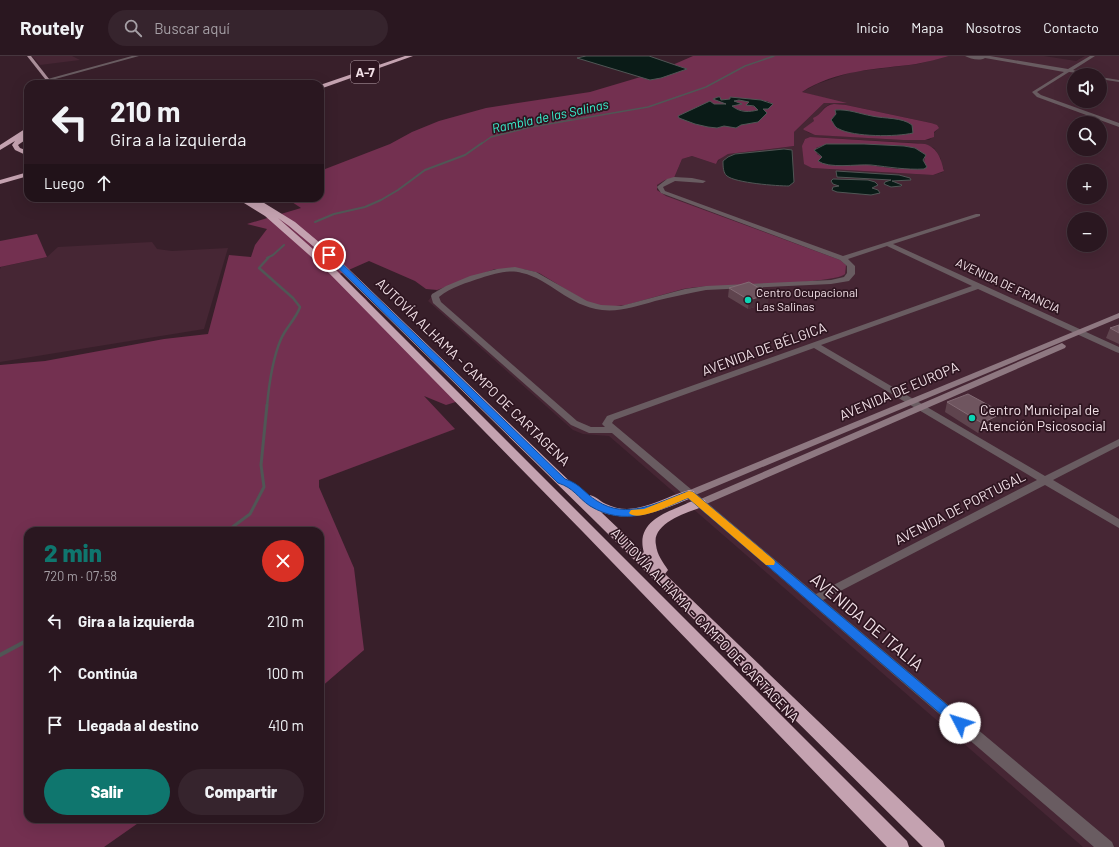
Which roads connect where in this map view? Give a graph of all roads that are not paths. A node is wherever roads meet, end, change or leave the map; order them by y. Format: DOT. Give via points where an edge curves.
graph roads {
  1 [pos="29,56"];
  2 [pos="137,56"];
  3 [pos="397,56"];
  4 [pos="410,56"];
  5 [pos="967,56"];
  6 [pos="1093,56"];
  7 [pos="1101,56"];
  8 [pos="982,57"];
  9 [pos="1076,68"];
  10 [pos="1078,68"];
  11 [pos="1067,71"];
  12 [pos="1067,74"];
  13 [pos="1067,74"];
  14 [pos="1107,78"];
  15 [pos="46,80"];
  16 [pos="1119,80"];
  17 [pos="324,84"];
  18 [pos="324,84"];
  19 [pos="1067,103"];
  20 [pos="1067,105"];
  21 [pos="1075,108"];
  22 [pos="1079,108"];
  23 [pos="1119,123"];
  24 [pos="24,133"];
  25 [pos="24,137"];
  26 [pos="0,148"];
  27 [pos="24,152"];
  28 [pos="24,168"];
  29 [pos="24,174"];
  30 [pos="0,175"];
  31 [pos="24,180"];
  32 [pos="703,181"];
  33 [pos="0,182"];
  34 [pos="247,202"];
  35 [pos="257,202"];
  36 [pos="264,202"];
  37 [pos="274,211"];
  38 [pos="978,215"];
  39 [pos="887,244"];
  40 [pos="843,258"];
  41 [pos="978,286"];
  42 [pos="1119,315"];
  43 [pos="1119,322"];
  44 [pos="1083,334"];
  45 [pos="815,345"];
  46 [pos="1119,350"];
  47 [pos="911,402"];
  48 [pos="920,407"];
  49 [pos="611,427"];
  50 [pos="1119,442"];
  51 [pos="561,481"];
  52 [pos="1045,481"];
  53 [pos="695,498"];
  54 [pos="1119,524"];
  55 [pos="814,600"];
  56 [pos="770,686"];
  57 [pos="900,847"];
  58 [pos="936,847"];
  59 [pos="1106,847"];
  1 -- 15 [label="main road"];
  2 -- 15 [label="street"];
  3 -- 17 [label="highway, A-7"];
  4 -- 18 [label="highway, A-7"];
  5 -- 8 [label="street"];
  6 -- 9 [label="street"];
  7 -- 10 [label="street"];
  8 -- 11 [label="street"];
  12 -- 20 [label="street" via="1034,92"];
  13 -- 19 [label="street" via="1042,94"];
  14 -- 16 [label="street"];
  21 -- 23 [label="street"];
  22 -- 23 [label="street"];
  24 -- 26 [label="highway"];
  25 -- 27 [label="highway" via="18,140 16,145 17,149"];
  28 -- 30 [label="highway"];
  29 -- 33 [label="highway"];
  31 -- 33 [label="highway"];
  32 -- 40 [label="street" via="675,179 663,183 660,187 663,192 675,197"];
  34 -- 57 [label="highway, AUTOVÍA ALHAMA - CAMPO DE CARTAGENA" via="268,214 328,267"];
  35 -- 37 [label="highway"];
  36 -- 37 [label="highway"];
  37 -- 51 [label="highway, AUTOVÍA ALHAMA - CAMPO DE CARTAGENA" via="329,255"];
  38 -- 39 [label="street"];
  39 -- 40 [label="street"];
  39 -- 41 [label="street, AVENIDA DE FRANCIA"];
  40 -- 49 [label="street" via="849,263 852,272 846,279 706,288 621,308 596,308 579,302 538,275 516,269 487,274 447,288 435,296 437,303 574,422 589,430"];
  41 -- 44 [label="street, AVENIDA DE FRANCIA"];
  41 -- 45 [label="street, AVENIDA DE BÉLGICA"];
  42 -- 44 [label="street, AVENIDA DE EUROPA"];
  43 -- 44 [label="street, AVENIDA DE EUROPA"];
  44 -- 46 [label="street, AVENIDA DE FRANCIA"];
  44 -- 47 [label="street, AVENIDA DE EUROPA"];
  44 -- 48 [label="street, AVENIDA DE EUROPA"];
  45 -- 47 [label="street"];
  45 -- 49 [label="street, AVENIDA DE BÉLGICA" via="610,418"];
  47 -- 48 [label="street"];
  47 -- 53 [label="street, AVENIDA DE EUROPA"];
  48 -- 52 [label="street"];
  48 -- 53 [label="street, AVENIDA DE EUROPA"];
  49 -- 53 [label="street, AVENIDA DE ITALIA"];
  50 -- 52 [label="street, AVENIDA DE PORTUGAL"];
  51 -- 53 [label="highway" via="572,484 593,503 607,510 624,513 646,512"];
  51 -- 56 [label="highway, AUTOVÍA ALHAMA - CAMPO DE CARTAGENA"];
  52 -- 54 [label="street"];
  52 -- 55 [label="street, AVENIDA DE PORTUGAL"];
  53 -- 55 [label="street, AVENIDA DE ITALIA"];
  53 -- 56 [label="highway" via="652,528 647,543 652,558 662,571 767,673"];
  55 -- 59 [label="street, AVENIDA DE ITALIA"];
  56 -- 58 [label="highway, AUTOVÍA ALHAMA - CAMPO DE CARTAGENA"];
}
